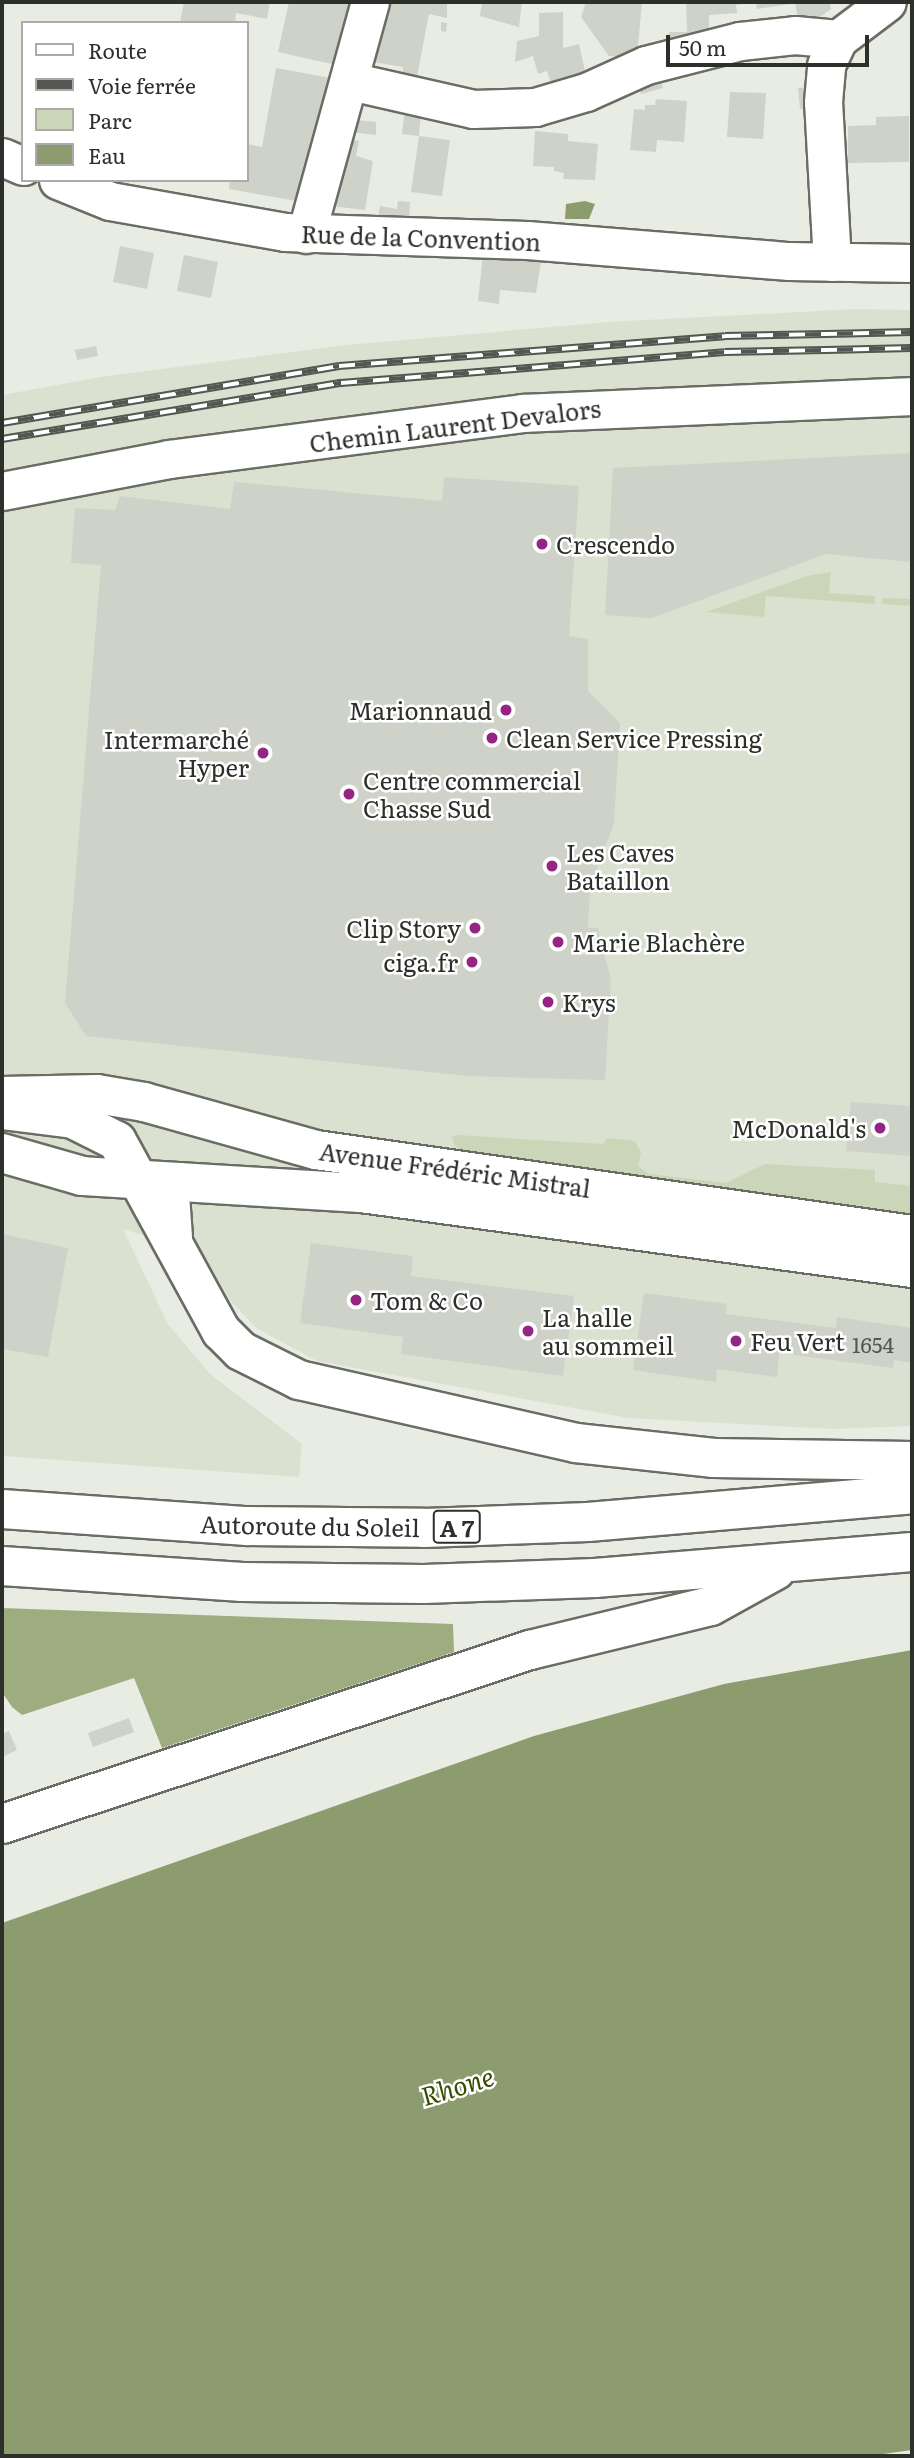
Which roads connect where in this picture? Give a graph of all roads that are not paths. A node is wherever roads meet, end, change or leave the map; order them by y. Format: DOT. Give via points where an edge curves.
graph roads {
  1 [pos="370,2"];
  2 [pos="887,2"];
  3 [pos="838,39"];
  4 [pos="350,81"];
  5 [pos="2,157"];
  6 [pos="21,165"];
  7 [pos="63,182"];
  8 [pos="306,233"];
  9 [pos="832,262"];
  10 [pos="912,263"];
  11 [pos="912,396"];
  12 [pos="2,491"];
  13 [pos="2,1096"];
  14 [pos="2,1110"];
  15 [pos="73,1119"];
  16 [pos="2,1153"];
  17 [pos="82,1176"];
  18 [pos="161,1182"];
  19 [pos="912,1235"];
  20 [pos="912,1268"];
  21 [pos="912,1461"];
  22 [pos="912,1494"];
  23 [pos="2,1509"];
  24 [pos="912,1552"];
  25 [pos="789,1563"];
  26 [pos="2,1566"];
  27 [pos="2,1824"];
  1 -- 4 [label="street"];
  2 -- 3 [label="street"];
  3 -- 4 [label="street" via="795,35 740,41 646,65 586,92 535,107 473,108"];
  3 -- 9 [label="street" via="827,65 823,102"];
  4 -- 8 [label="street"];
  5 -- 6 [label="street"];
  7 -- 8 [label="street, Rue de la Convention" via="110,201"];
  8 -- 9 [label="street, Rue de la Convention" via="527,240"];
  9 -- 10 [label="street, Rue de la Convention"];
  11 -- 12 [label="street, Chemin Laurent Devalors" via="523,413 169,459"];
  13 -- 19 [label="main road, Avenue Frédéric Mistral" via="97,1094 144,1102 316,1150"];
  14 -- 15 [label="main road"];
  15 -- 17 [label="main road" via="91,1138 92,1167"];
  15 -- 18 [label="main road" via="117,1141"];
  16 -- 17 [label="main road, Avenue Frédéric Mistral"];
  17 -- 18 [label="main road, Avenue Frédéric Mistral"];
  18 -- 20 [label="main road, Avenue Frédéric Mistral" via="361,1193"];
  18 -- 21 [label="main road" via="174,1246 200,1298 242,1351 278,1371 337,1392 512,1432 615,1448 714,1458"];
  22 -- 23 [label="main road, Autoroute du Soleil / A 7" via="588,1522 424,1528 247,1526"];
  24 -- 25 [label="main road, A 7"];
  25 -- 26 [label="main road, A 7" via="424,1584 242,1582"];
  25 -- 27 [label="main road" via="711,1606 530,1650"];
}
